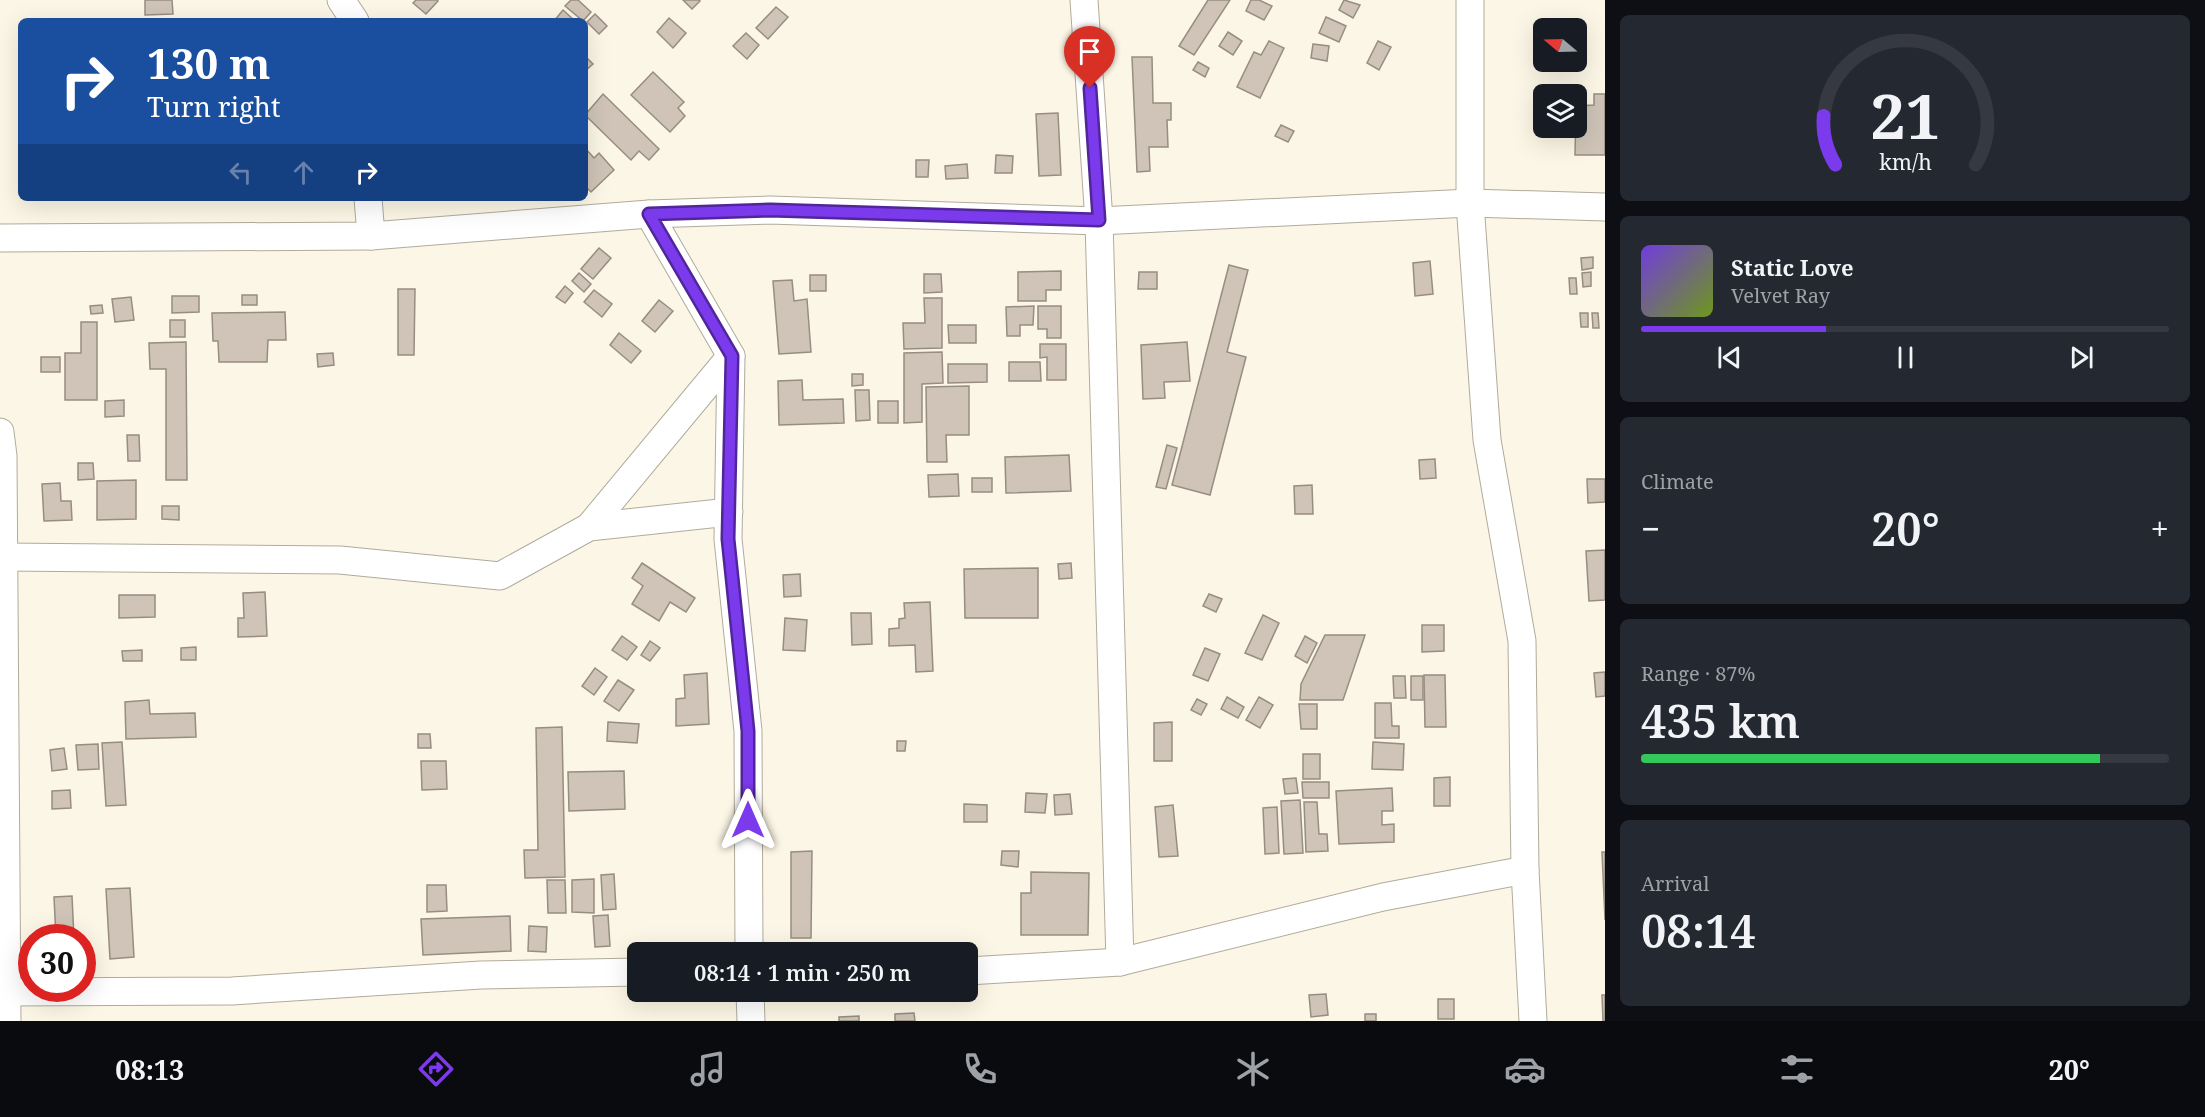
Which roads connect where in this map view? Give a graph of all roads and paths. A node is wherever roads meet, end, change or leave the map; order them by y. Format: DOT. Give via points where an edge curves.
graph roads {
  1 [pos="341,0"];
  2 [pos="1084,0"];
  3 [pos="1470,0"];
  4 [pos="353,18"];
  5 [pos="368,201"];
  6 [pos="1470,203"];
  7 [pos="1605,207"];
  8 [pos="649,214"];
  9 [pos="1099,220"];
  10 [pos="371,236"];
  11 [pos="0,238"];
  12 [pos="732,356"];
  13 [pos="0,432"];
  14 [pos="729,513"];
  15 [pos="590,527"];
  16 [pos="2,557"];
  17 [pos="1525,870"];
  18 [pos="749,942"];
  19 [pos="1120,962"];
  20 [pos="978,970"];
  21 [pos="627,972"];
  22 [pos="4,991"];
  23 [pos="750,1002"];
  24 [pos="7,1021"];
  25 [pos="751,1021"];
  26 [pos="1533,1021"];
  1 -- 4 [label="street"];
  2 -- 9 [label="street"];
  3 -- 6 [label="street"];
  5 -- 10 [label="street"];
  6 -- 7 [label="street"];
  6 -- 9 [label="street"];
  6 -- 17 [label="street" via="1487,440 1522,641"];
  8 -- 9 [label="street" via="770,210"];
  8 -- 10 [label="street"];
  8 -- 12 [label="street"];
  9 -- 19 [label="street"];
  10 -- 11 [label="street"];
  12 -- 14 [label="street"];
  12 -- 15 [label="street"];
  13 -- 16 [label="street"];
  14 -- 15 [label="street"];
  14 -- 18 [label="street" via="728,539 748,731"];
  15 -- 16 [label="street" via="500,576 340,560"];
  16 -- 22 [label="street"];
  17 -- 19 [label="street" via="1383,897"];
  17 -- 26 [label="street"];
  19 -- 20 [label="street"];
  21 -- 22 [label="street" via="481,975 232,991"];
  22 -- 24 [label="street"];
  23 -- 25 [label="street"];
}
